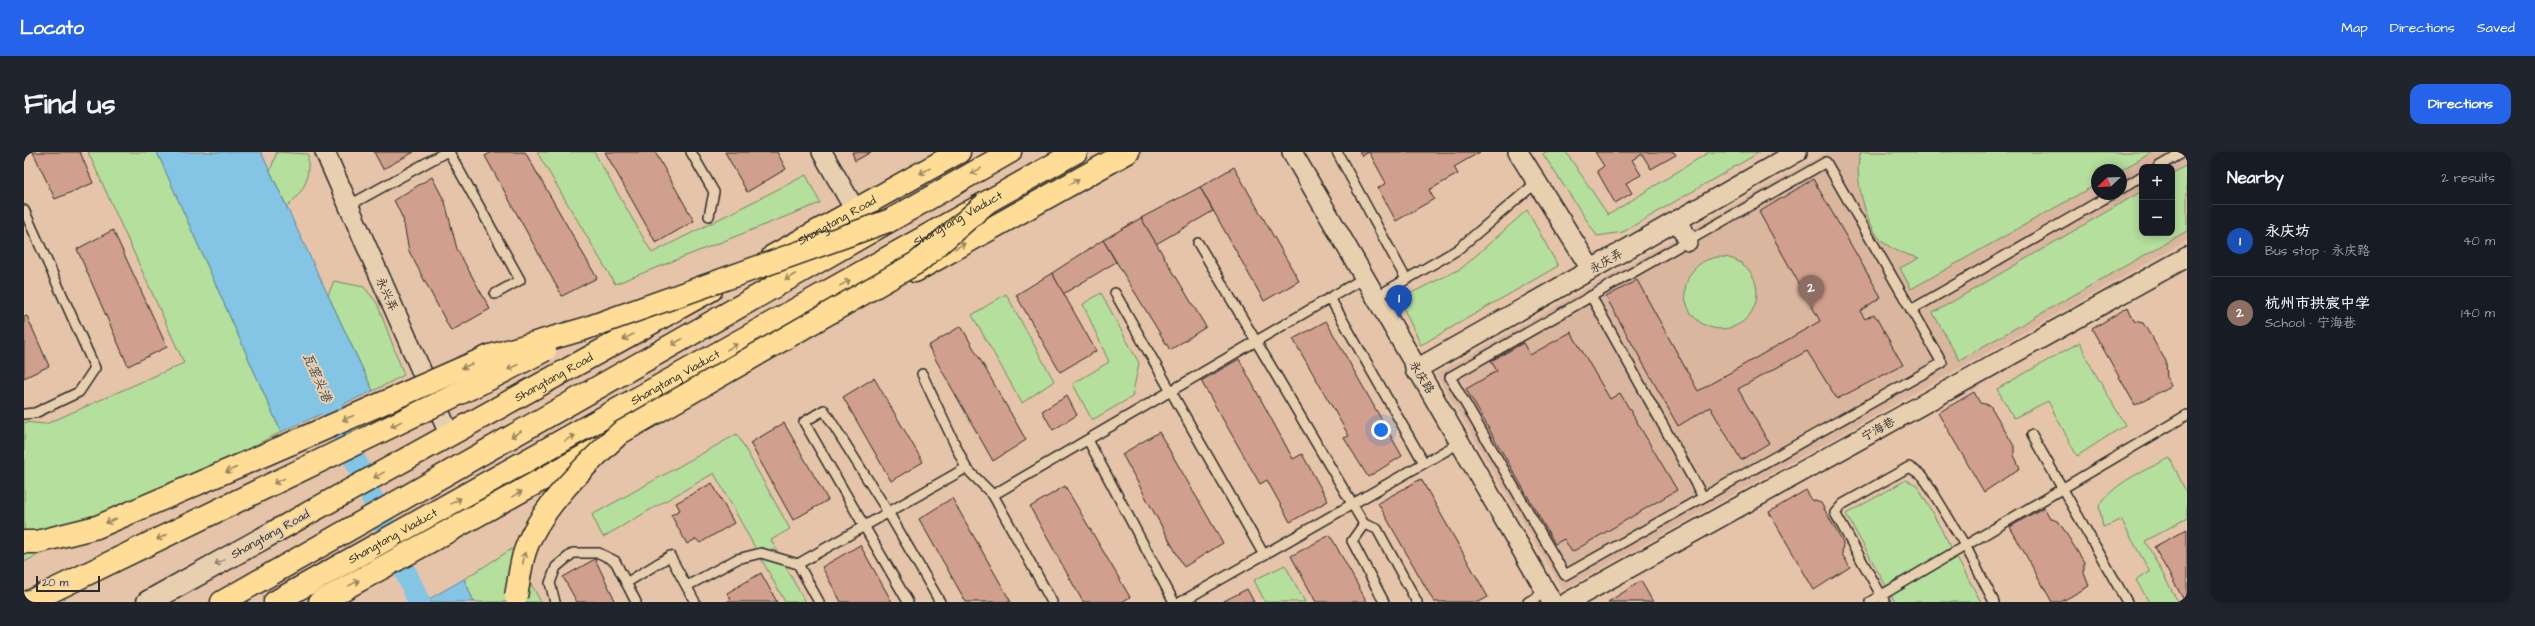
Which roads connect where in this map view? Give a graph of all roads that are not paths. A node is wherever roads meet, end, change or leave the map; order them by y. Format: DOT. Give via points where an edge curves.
graph roads {
  1 [pos="325,152"];
  2 [pos="447,152"];
  3 [pos="691,152"];
  4 [pos="822,152"];
  5 [pos="959,152"];
  6 [pos="1010,152"];
  7 [pos="1076,152"];
  8 [pos="1128,152"];
  9 [pos="1292,152"];
  10 [pos="1337,152"];
  11 [pos="1518,152"];
  12 [pos="1797,152"];
  13 [pos="2184,152"];
  14 [pos="2163,164"];
  15 [pos="2139,178"];
  16 [pos="1537,182"];
  17 [pos="2127,185"];
  18 [pos="2102,200"];
  19 [pos="985,204"];
  20 [pos="348,206"];
  21 [pos="24,210"];
  22 [pos="855,210"];
  23 [pos="709,216"];
  24 [pos="1678,220"];
  25 [pos="888,221"];
  26 [pos="1688,241"];
  27 [pos="1198,243"];
  28 [pos="2187,257"];
  29 [pos="1591,269"];
  30 [pos="1364,278"];
  31 [pos="1406,279"];
  32 [pos="1116,293"];
  33 [pos="495,294"];
  34 [pos="1591,296"];
  35 [pos="1376,297"];
  36 [pos="1330,298"];
  37 [pos="1911,310"];
  38 [pos="584,329"];
  39 [pos="1257,340"];
  40 [pos="1416,369"];
  41 [pos="922,374"];
  42 [pos="1170,392"];
  43 [pos="24,414"];
  44 [pos="2187,415"];
  45 [pos="2032,435"];
  46 [pos="450,436"];
  47 [pos="1088,440"];
  48 [pos="1461,442"];
  49 [pos="1424,463"];
  50 [pos="966,468"];
  51 [pos="2063,490"];
  52 [pos="993,495"];
  53 [pos="1703,497"];
  54 [pos="1352,504"];
  55 [pos="888,512"];
  56 [pos="1364,524"];
  57 [pos="864,526"];
  58 [pos="24,542"];
  59 [pos="1966,547"];
  60 [pos="1264,555"];
  61 [pos="798,564"];
  62 [pos="316,580"];
  63 [pos="626,583"];
  64 [pos="687,586"];
  65 [pos="1549,597"];
  66 [pos="1883,599"];
  67 [pos="29,602"];
  68 [pos="148,602"];
  69 [pos="222,602"];
  70 [pos="275,602"];
  71 [pos="287,602"];
  72 [pos="320,602"];
  73 [pos="516,602"];
  74 [pos="555,602"];
  75 [pos="636,602"];
  76 [pos="695,602"];
  77 [pos="819,602"];
  78 [pos="908,602"];
  79 [pos="940,602"];
  80 [pos="1052,602"];
  81 [pos="1174,602"];
  82 [pos="1181,602"];
  83 [pos="1384,602"];
  84 [pos="1417,602"];
  85 [pos="1528,602"];
  86 [pos="1568,602"];
  87 [pos="1870,602"];
  88 [pos="1994,602"];
  89 [pos="2127,602"];
  1 -- 20 [label="street, 永兴弄"];
  2 -- 20 [label="lane"];
  2 -- 33 [label="lane" via="520,280"];
  3 -- 23 [label="lane" via="714,192"];
  4 -- 22 [label="street"];
  5 -- 22 [label="main road, Shangtang Road, one-way"];
  6 -- 25 [label="main road, one-way"];
  7 -- 19 [label="main road, Shangtang Viaduct"];
  72 -- 8 [label="main road, one-way"];
  9 -- 30 [label="street, 永庆路"];
  10 -- 31 [label="lane"];
  11 -- 16 [label="street"];
  12 -- 24 [label="street, 永庆弄"];
  13 -- 14 [label="lane"];
  15 -- 17 [label="lane"];
  16 -- 29 [label="street"];
  16 -- 31 [label="lane" via="1457,250"];
  18 -- 37 [label="lane"];
  62 -- 19 [label="main road, Shangtang Viaduct, one-way, bridge"];
  73 -- 19 [label="main road, one-way, bridge" via="525,551 543,517 592,460 620,433 918,262"];
  20 -- 46 [label="street, 永兴弄"];
  21 -- 43 [label="lane" via="95,368 79,392 35,414"];
  22 -- 46 [label="main road, Shangtang Road, one-way"];
  24 -- 26 [label="street"];
  24 -- 29 [label="street, 永庆弄"];
  25 -- 38 [label="main road, bridge"];
  25 -- 69 [label="main road, one-way, bridge"];
  26 -- 34 [label="lane"];
  26 -- 37 [label="lane" via="1826,162"];
  27 -- 39 [label="lane"];
  28 -- 86 [label="street, 宁海巷"];
  29 -- 40 [label="street, 永庆弄"];
  30 -- 35 [label="street, 永庆路"];
  30 -- 36 [label="lane"];
  31 -- 35 [label="lane"];
  32 -- 42 [label="lane"];
  34 -- 53 [label="lane"];
  34 -- 53 [label="lane" via="1450,377 1565,575"];
  35 -- 40 [label="street, 永庆路"];
  36 -- 39 [label="lane"];
  36 -- 49 [label="lane"];
  37 -- 53 [label="lane" via="1942,363"];
  38 -- 58 [label="main road, one-way, bridge" via="490,356 97,527 37,542"];
  38 -- 67 [label="main road, one-way, bridge" via="491,378"];
  39 -- 42 [label="lane"];
  39 -- 54 [label="lane"];
  40 -- 48 [label="street, 永庆路"];
  41 -- 50 [label="lane"];
  42 -- 47 [label="lane"];
  42 -- 60 [label="lane"];
  44 -- 51 [label="lane"];
  45 -- 51 [label="lane"];
  46 -- 68 [label="main road, Shangtang Road, one-way"];
  47 -- 52 [label="lane"];
  47 -- 81 [label="lane"];
  48 -- 49 [label="lane"];
  48 -- 65 [label="street, 永庆路"];
  49 -- 54 [label="lane"];
  50 -- 52 [label="lane"];
  50 -- 55 [label="lane"];
  51 -- 59 [label="lane"];
  51 -- 89 [label="lane"];
  52 -- 80 [label="lane"];
  54 -- 56 [label="lane"];
  54 -- 60 [label="lane"];
  55 -- 57 [label="lane"];
  55 -- 57 [label="lane" via="824,410 804,422"];
  55 -- 79 [label="lane"];
  56 -- 83 [label="lane" via="1352,541"];
  56 -- 84 [label="lane" via="1377,529"];
  57 -- 61 [label="lane"];
  57 -- 78 [label="lane"];
  59 -- 66 [label="lane"];
  59 -- 66 [label="lane" via="1923,476 1909,467 1843,504 1836,514"];
  59 -- 88 [label="lane"];
  60 -- 82 [label="lane"];
  61 -- 64 [label="lane" via="761,553 737,559"];
  61 -- 77 [label="lane"];
  62 -- 70 [label="main road, Shangtang Viaduct"];
  62 -- 71 [label="main road"];
  63 -- 64 [label="lane" via="670,556"];
  63 -- 74 [label="lane" via="615,561 599,553 573,553 556,567 550,583"];
  63 -- 75 [label="lane"];
  64 -- 76 [label="lane"];
  65 -- 85 [label="lane"];
  66 -- 87 [label="lane"];
}
